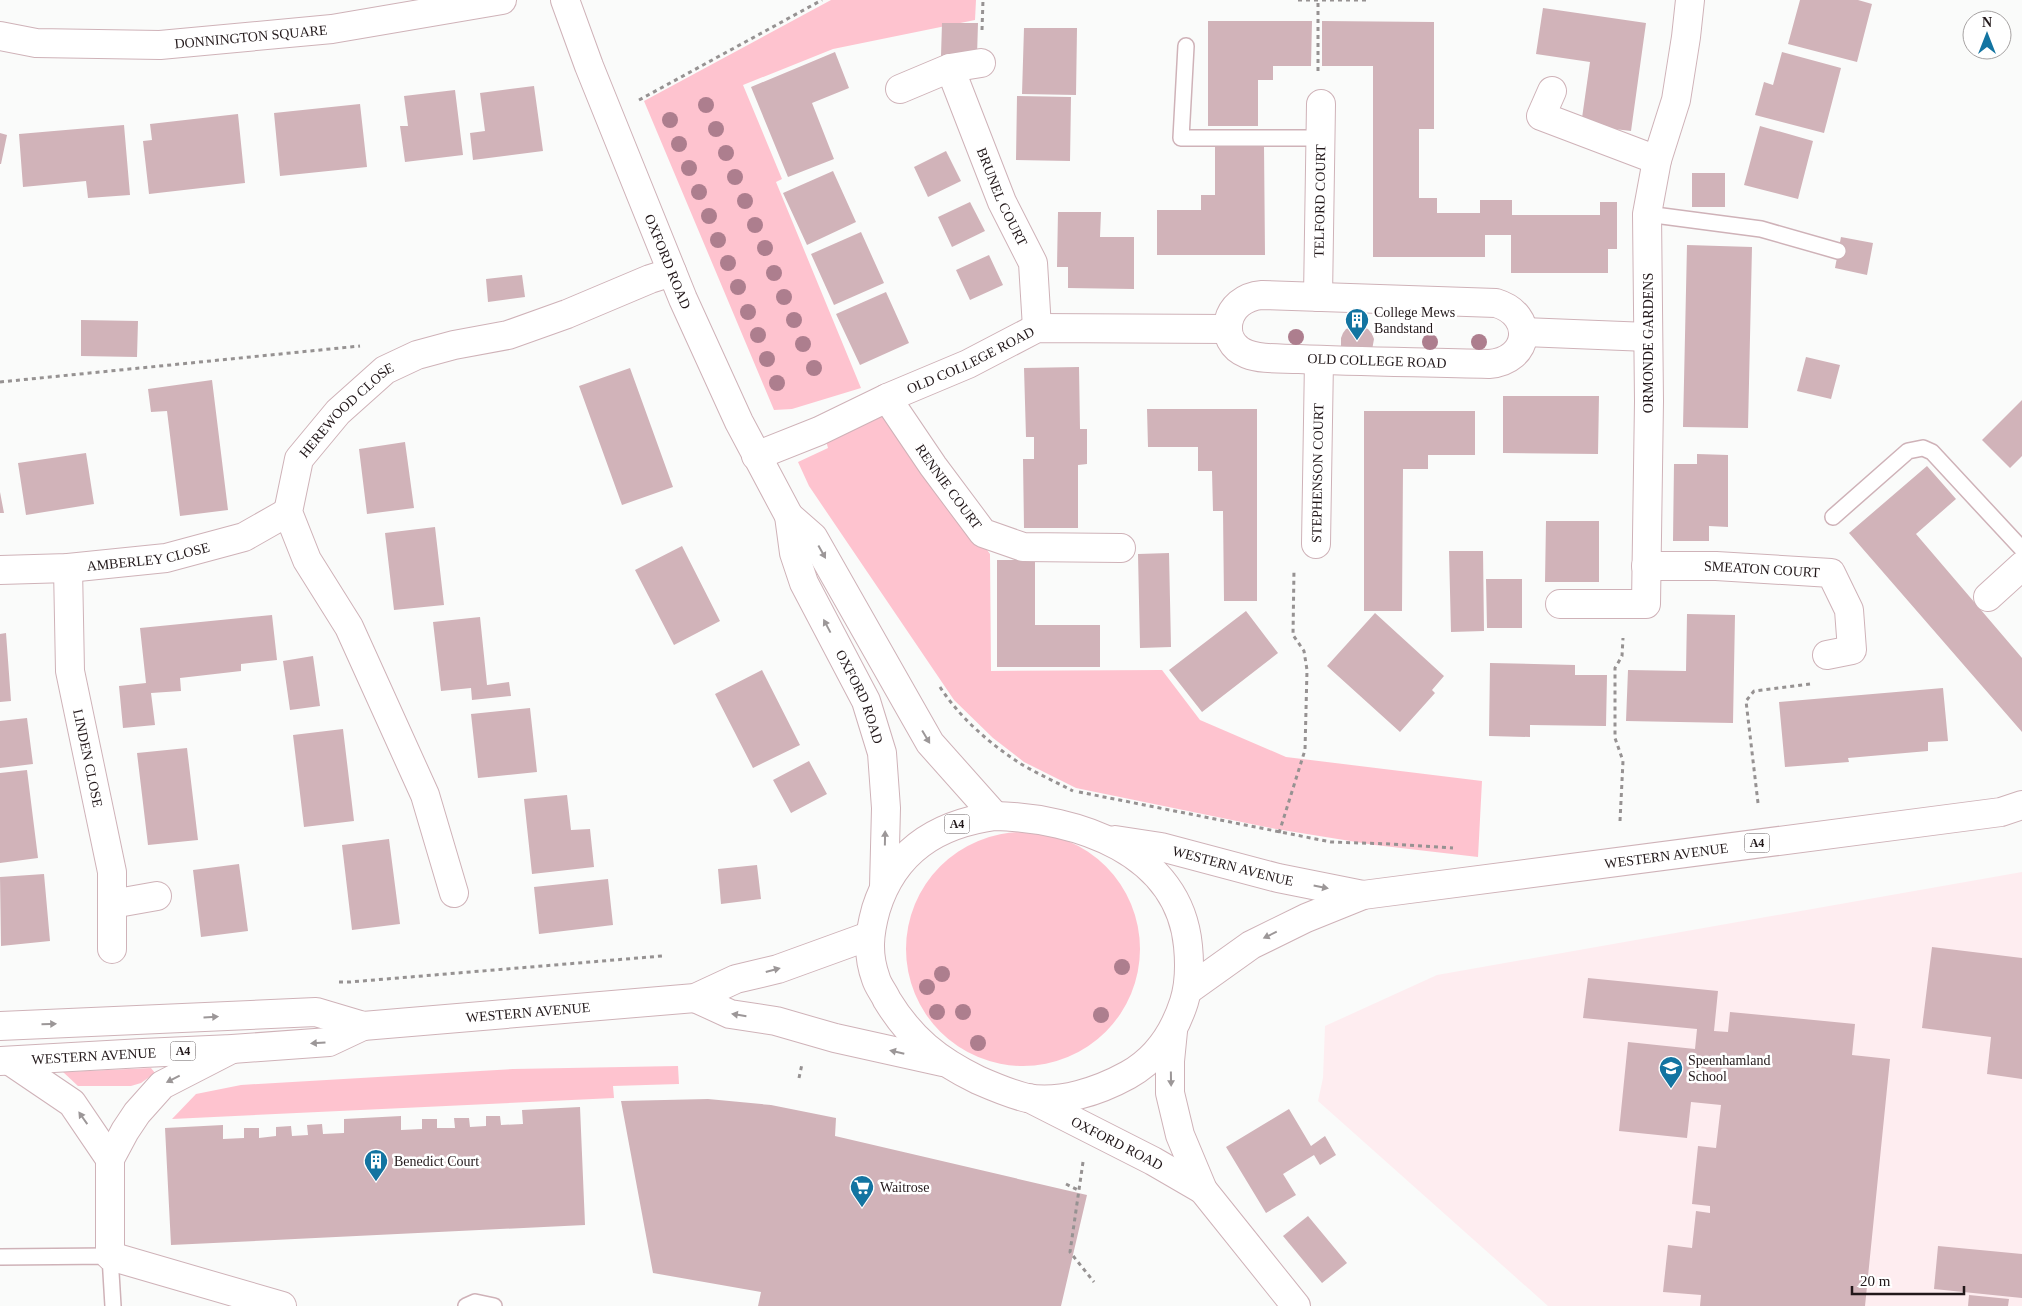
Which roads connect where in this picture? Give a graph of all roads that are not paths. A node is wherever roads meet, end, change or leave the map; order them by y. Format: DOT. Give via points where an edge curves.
graph roads {
  1 [pos="502,0"];
  2 [pos="565,0"];
  3 [pos="1690,0"];
  4 [pos="0,36"];
  5 [pos="1186,46"];
  6 [pos="981,63"];
  7 [pos="950,68"];
  8 [pos="900,89"];
  9 [pos="1552,91"];
  10 [pos="1321,104"];
  11 [pos="1320,138"];
  12 [pos="1657,160"];
  13 [pos="1647,214"];
  14 [pos="1838,251"];
  15 [pos="672,272"];
  16 [pos="1318,297"];
  17 [pos="1037,328"];
  18 [pos="1228,328"];
  19 [pos="1523,332"];
  20 [pos="1648,337"];
  21 [pos="1319,360"];
  22 [pos="887,398"];
  23 [pos="756,456"];
  24 [pos="288,512"];
  25 [pos="789,516"];
  26 [pos="1832,517"];
  27 [pos="1316,544"];
  28 [pos="1121,548"];
  29 [pos="2022,548"];
  30 [pos="1646,566"];
  31 [pos="2022,566"];
  32 [pos="68,568"];
  33 [pos="0,570"];
  34 [pos="1988,597"];
  35 [pos="1560,604"];
  36 [pos="1827,654"];
  37 [pos="2015,811"];
  38 [pos="995,816"];
  39 [pos="1103,838"];
  40 [pos="884,887"];
  41 [pos="454,893"];
  42 [pos="1363,895"];
  43 [pos="156,896"];
  44 [pos="112,904"];
  45 [pos="869,936"];
  46 [pos="112,949"];
  47 [pos="1188,990"];
  48 [pos="695,998"];
  49 [pos="0,1026"];
  50 [pos="363,1026"];
  51 [pos="1173,1031"];
  52 [pos="232,1049"];
  53 [pos="5,1061"];
  54 [pos="944,1062"];
  55 [pos="1029,1098"];
  56 [pos="110,1159"];
  57 [pos="1203,1190"];
  58 [pos="110,1256"];
  59 [pos="0,1257"];
  60 [pos="113,1306"];
  61 [pos="282,1306"];
  62 [pos="466,1306"];
  63 [pos="494,1306"];
  64 [pos="1296,1306"];
  1 -- 4 [label="street, DONNINGTON SQUARE" via="332,29 160,45 36,43"];
  2 -- 15 [label="street, OXFORD ROAD"];
  3 -- 12 [label="street, ORMONDE GARDENS" via="1676,100"];
  5 -- 11 [label="lane" via="1181,138"];
  6 -- 7 [label="street"];
  7 -- 8 [label="street"];
  7 -- 17 [label="street, BRUNEL COURT" via="1002,202 1033,264"];
  9 -- 12 [label="street" via="1541,116"];
  10 -- 11 [label="street, TELFORD COURT"];
  11 -- 16 [label="street, TELFORD COURT"];
  12 -- 13 [label="street, ORMONDE GARDENS"];
  13 -- 14 [label="lane" via="1761,229"];
  13 -- 20 [label="street, ORMONDE GARDENS"];
  15 -- 23 [label="street, OXFORD ROAD"];
  15 -- 24 [label="street, HEREWOOD CLOSE" via="508,335 417,356 385,370 338,412 299,459"];
  16 -- 18 [label="street" via="1251,296 1235,306"];
  16 -- 19 [label="street" via="1496,303 1515,312"];
  17 -- 18 [label="street, OLD COLLEGE ROAD"];
  17 -- 22 [label="street, OLD COLLEGE ROAD" via="968,364"];
  18 -- 21 [label="street, OLD COLLEGE ROAD" via="1237,349 1245,354"];
  19 -- 20 [label="street"];
  19 -- 21 [label="street, OLD COLLEGE ROAD" via="1517,352 1500,363"];
  20 -- 30 [label="street, ORMONDE GARDENS"];
  21 -- 27 [label="street, STEPHENSON COURT"];
  22 -- 23 [label="street, OLD COLLEGE ROAD" via="819,431"];
  22 -- 28 [label="street, RENNIE COURT" via="932,466 983,533 1022,547"];
  23 -- 25 [label="street, OXFORD ROAD"];
  24 -- 32 [label="street, AMBERLEY CLOSE" via="244,537 166,558"];
  24 -- 41 [label="street" via="307,560 349,627 425,795"];
  25 -- 38 [label="street, OXFORD ROAD, one-way" via="813,537 930,743"];
  40 -- 25 [label="street, OXFORD ROAD, one-way" via="886,808 882,753 866,701 804,583 794,553"];
  26 -- 29 [label="lane" via="1908,451 1923,448 1932,452"];
  30 -- 35 [label="street, ORMONDE GARDENS" via="1646,604"];
  30 -- 36 [label="street, SMEATON COURT" via="1831,573 1849,610 1852,650"];
  31 -- 34 [label="street"];
  32 -- 33 [label="street, AMBERLEY CLOSE"];
  32 -- 44 [label="street, LINDEN CLOSE" via="70,671 112,872"];
  37 -- 42 [label="street, WESTERN AVENUE / A4"];
  38 -- 39 [label="street, A4" via="1050,822"];
  38 -- 40 [label="street, A4" via="957,824 922,842 909,852"];
  39 -- 42 [label="street, WESTERN AVENUE / A4, one-way" via="1161,847 1278,878"];
  39 -- 47 [label="street, A4" via="1150,867 1172,895 1186,931 1190,970"];
  40 -- 45 [label="street, A4"];
  42 -- 47 [label="street, WESTERN AVENUE / A4, one-way" via="1251,945"];
  43 -- 44 [label="street"];
  44 -- 46 [label="street, LINDEN CLOSE"];
  48 -- 45 [label="street, WESTERN AVENUE / A4, one-way" via="736,979 778,969"];
  45 -- 54 [label="street, A4" via="876,981 907,1028"];
  47 -- 51 [label="street, A4"];
  48 -- 50 [label="street, WESTERN AVENUE / A4"];
  54 -- 48 [label="street, WESTERN AVENUE / A4, one-way" via="835,1038 776,1021 730,1014"];
  49 -- 50 [label="street, WESTERN AVENUE / A4, one-way" via="316,1012"];
  50 -- 52 [label="street, WESTERN AVENUE / A4, one-way" via="329,1042"];
  51 -- 55 [label="street, A4" via="1143,1066 1111,1083 1071,1096"];
  51 -- 57 [label="street, OXFORD ROAD, one-way" via="1170,1093 1180,1135"];
  52 -- 53 [label="street, WESTERN AVENUE / A4"];
  52 -- 56 [label="street, one-way" via="162,1085 137,1113"];
  56 -- 53 [label="street, one-way" via="72,1103"];
  54 -- 55 [label="street, A4" via="1002,1091"];
  55 -- 57 [label="street, OXFORD ROAD"];
  56 -- 58 [label="street"];
  57 -- 64 [label="street, OXFORD ROAD"];
  58 -- 59 [label="lane"];
  58 -- 60 [label="lane"];
  58 -- 61 [label="street"];
  62 -- 63 [label="lane" via="476,1302"];
}
